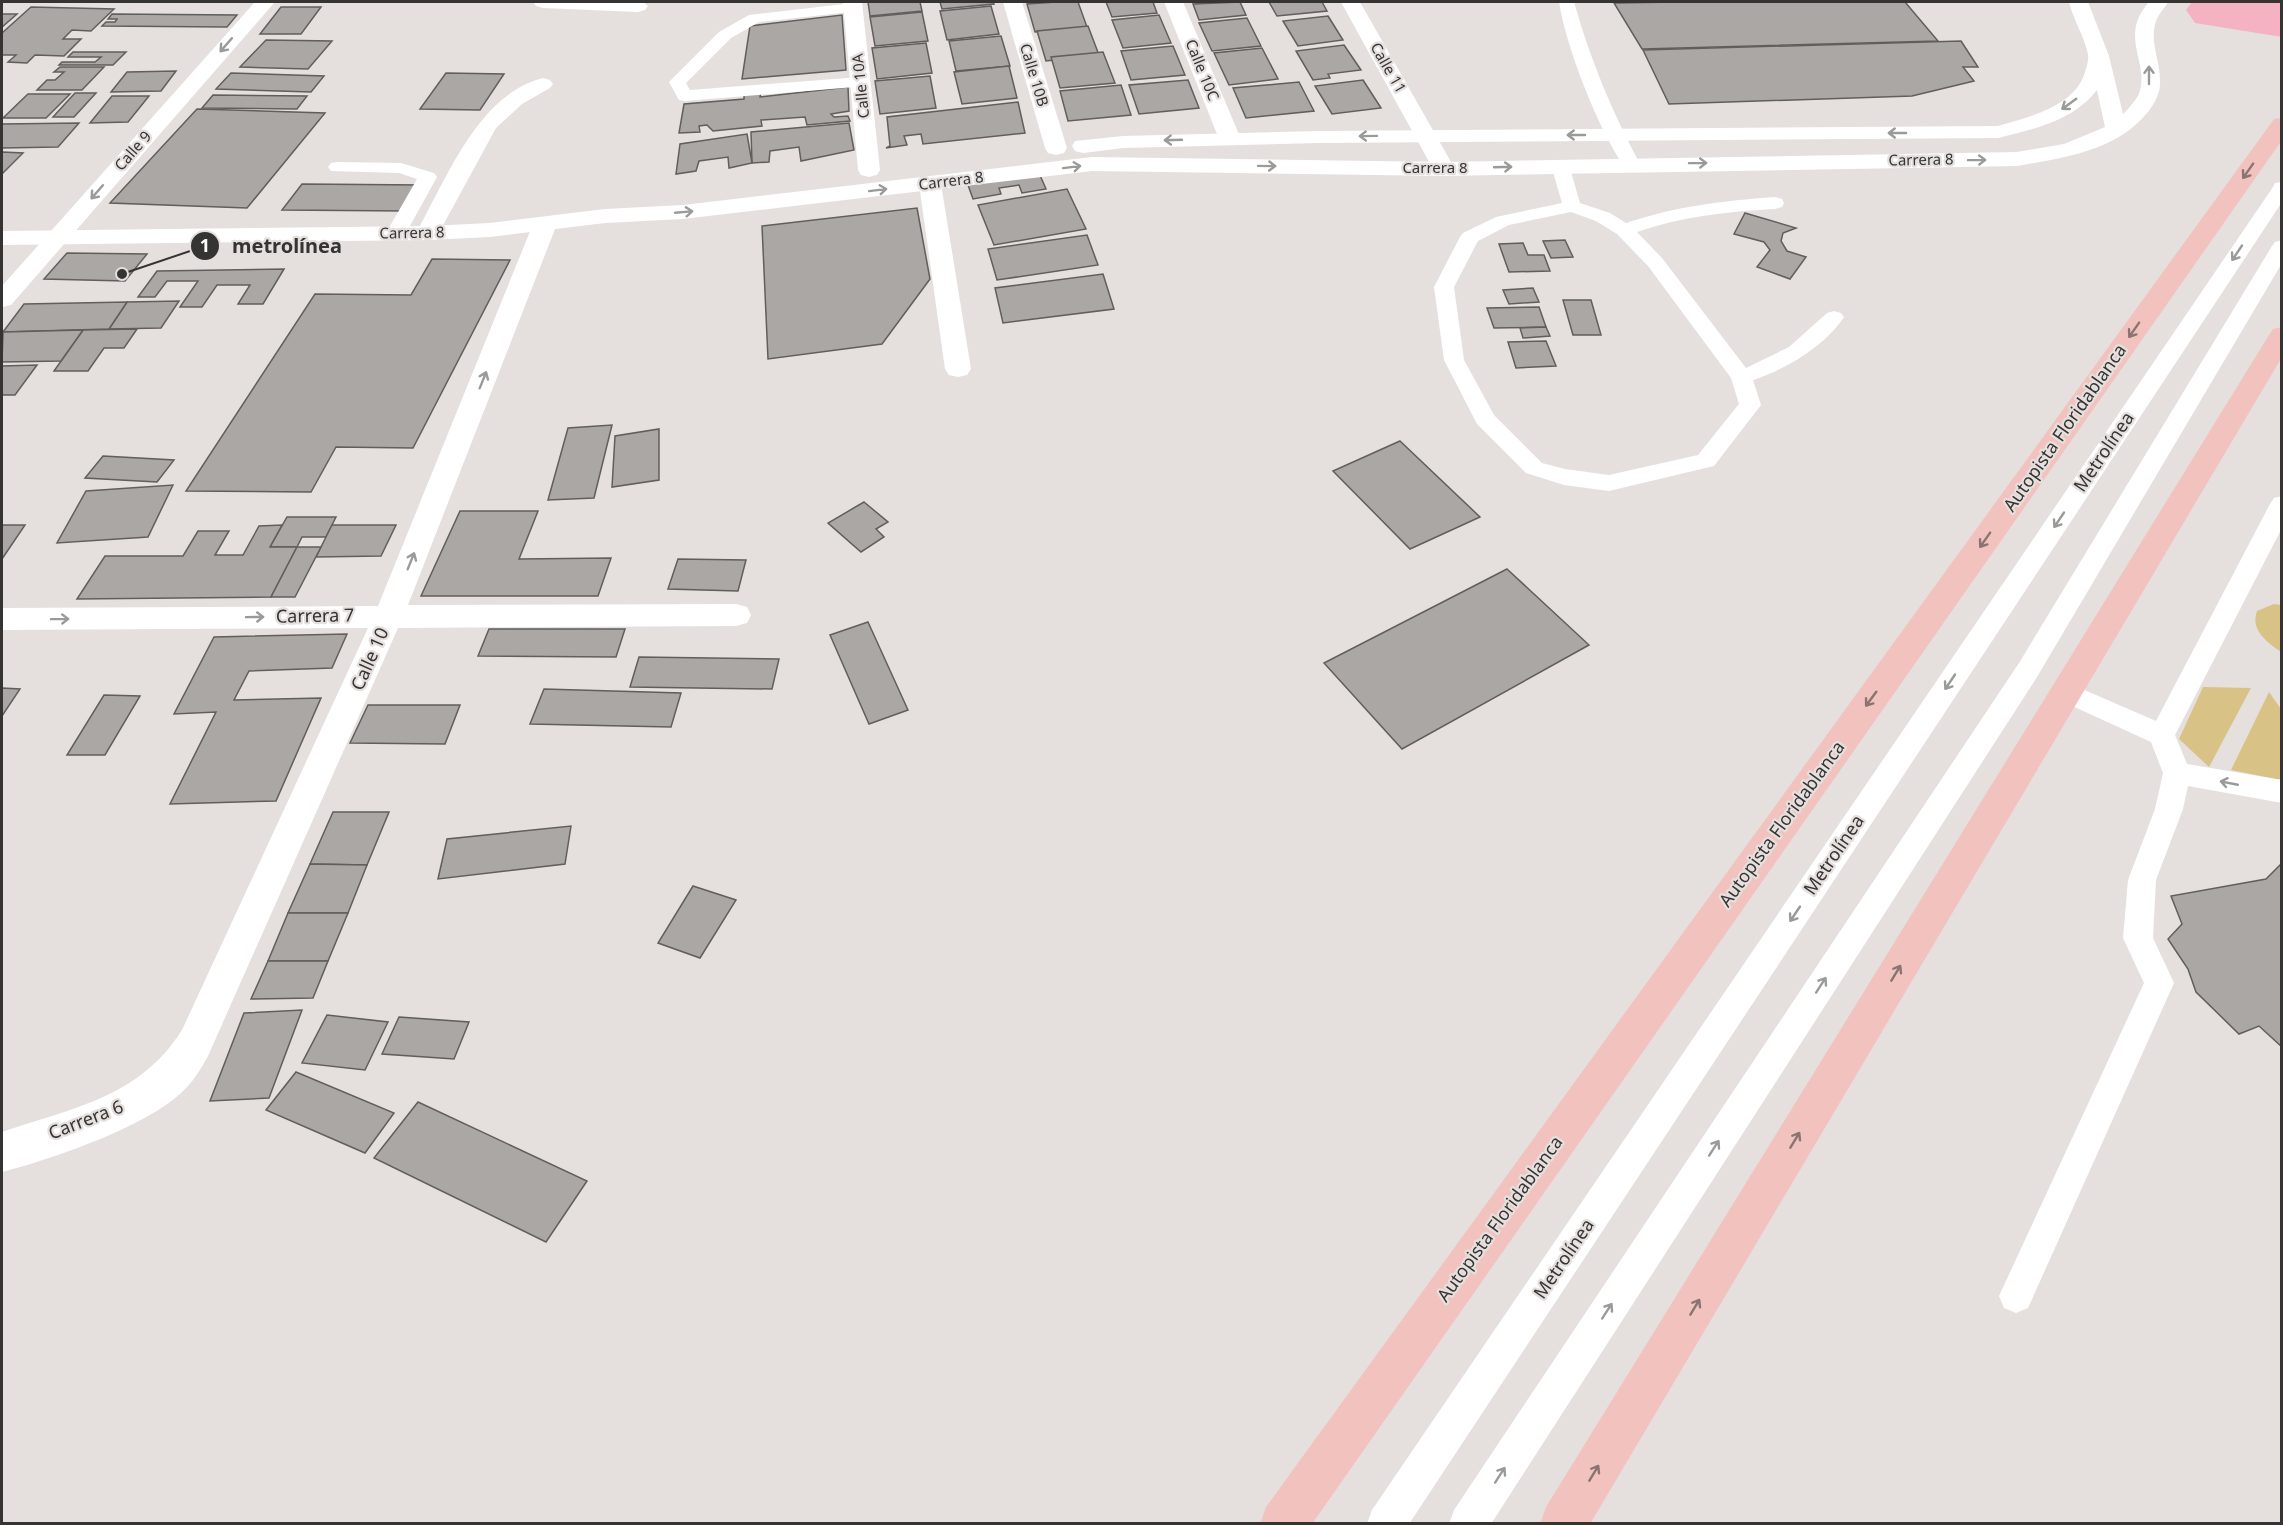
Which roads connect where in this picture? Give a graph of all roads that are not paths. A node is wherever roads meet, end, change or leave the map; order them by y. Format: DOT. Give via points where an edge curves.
graph roads {
  1 [pos="265,2"];
  2 [pos="543,2"];
  3 [pos="1012,2"];
  4 [pos="1173,2"];
  5 [pos="1350,2"];
  6 [pos="1566,2"];
  7 [pos="2078,2"];
  8 [pos="2159,2"];
  9 [pos="852,5"];
  10 [pos="638,6"];
  11 [pos="2099,56"];
  12 [pos="861,82"];
  13 [pos="543,84"];
  14 [pos="2282,124"];
  15 [pos="2116,129"];
  16 [pos="1426,135"];
  17 [pos="1616,135"];
  18 [pos="1230,139"];
  19 [pos="1056,148"];
  20 [pos="1631,164"];
  21 [pos="1560,165"];
  22 [pos="337,167"];
  23 [pos="1444,168"];
  24 [pos="869,170"];
  25 [pos="930,184"];
  26 [pos="2282,187"];
  27 [pos="1774,203"];
  28 [pos="1572,206"];
  29 [pos="605,216"];
  30 [pos="545,224"];
  31 [pos="1623,231"];
  32 [pos="396,233"];
  33 [pos="428,233"];
  34 [pos="2,238"];
  35 [pos="55,238"];
  36 [pos="2282,246"];
  37 [pos="2,300"];
  38 [pos="1834,317"];
  39 [pos="2282,334"];
  40 [pos="958,369"];
  41 [pos="1741,377"];
  42 [pos="2282,504"];
  43 [pos="389,615"];
  44 [pos="736,615"];
  45 [pos="2,619"];
  46 [pos="2066,692"];
  47 [pos="2162,735"];
  48 [pos="2177,773"];
  49 [pos="2282,792"];
  50 [pos="167,1080"];
  51 [pos="2,1152"];
  52 [pos="2016,1296"];
  53 [pos="1283,1524"];
  54 [pos="1386,1524"];
  55 [pos="1468,1524"];
  56 [pos="1563,1524"];
  1 -- 35 [label="main road, Calle 9, one-way"];
  2 -- 10 [label="main road"];
  3 -- 19 [label="main road, Calle 10B"];
  4 -- 18 [label="main road, Calle 10C"];
  5 -- 16 [label="main road, Calle 11"];
  6 -- 17 [label="lane" via="1579,49"];
  7 -- 11 [label="main road"];
  15 -- 8 [label="main road, Carrera 8, one-way" via="2136,113 2149,94 2143,26 2149,10"];
  9 -- 12 [label="main road, Calle 10A"];
  9 -- 12 [label="lane" via="755,18 724,35 677,82 685,96"];
  11 -- 15 [label="main road"];
  11 -- 17 [label="main road, Carrera 8, one-way" via="2092,83 2072,104 2041,120 1998,132"];
  12 -- 24 [label="main road, Calle 10A"];
  13 -- 33 [label="main road" via="515,100 487,125"];
  14 -- 53 [label="highway, Autopista Floridablanca, one-way"];
  20 -- 15 [label="main road, Carrera 8, one-way" via="2017,159 2082,146"];
  17 -- 16 [label="main road, Carrera 8, one-way"];
  16 -- 18 [label="main road, Carrera 8, one-way"];
  16 -- 23 [label="main road, Calle 11"];
  17 -- 20 [label="lane"];
  18 -- 19 [label="main road, Carrera 8, one-way"];
  19 -- 24 [label="main road, Carrera 8"];
  20 -- 21 [label="main road, Carrera 8"];
  23 -- 21 [label="main road, Carrera 8, one-way"];
  21 -- 28 [label="lane"];
  22 -- 32 [label="lane" via="401,168 428,177"];
  25 -- 23 [label="main road, Carrera 8, one-way" via="1092,164"];
  24 -- 29 [label="main road, Carrera 8" via="682,191"];
  29 -- 25 [label="main road, Carrera 8, one-way" via="683,212"];
  25 -- 40 [label="main road"];
  26 -- 54 [label="lane, Metrolínea, one-way"];
  27 -- 31 [label="lane" via="1669,215"];
  28 -- 31 [label="lane" via="1603,217"];
  28 -- 41 [label="lane" via="1503,221 1470,237 1444,286 1454,360 1485,419 1534,468 1564,477 1610,483 1706,461 1750,405"];
  29 -- 30 [label="main road, Carrera 8"];
  30 -- 33 [label="main road, Carrera 8"];
  43 -- 30 [label="main road, Calle 10, one-way"];
  31 -- 41 [label="lane" via="1656,262"];
  32 -- 33 [label="main road, Carrera 8"];
  32 -- 35 [label="main road, Carrera 8"];
  34 -- 35 [label="main road, Carrera 8"];
  35 -- 37 [label="main road, Calle 9"];
  55 -- 36 [label="lane, one-way" via="2028,670"];
  38 -- 41 [label="lane" via="1796,352"];
  39 -- 46 [label="highway"];
  42 -- 47 [label="lane"];
  43 -- 44 [label="main road, Carrera 7"];
  45 -- 43 [label="main road, Carrera 7, one-way"];
  43 -- 50 [label="main road, Calle 10" via="209,1015 181,1065"];
  46 -- 47 [label="lane"];
  56 -- 46 [label="highway, one-way"];
  47 -- 48 [label="lane"];
  49 -- 48 [label="lane, one-way"];
  48 -- 52 [label="lane" via="2169,809 2142,880 2138,938 2159,983"];
  50 -- 51 [label="main road, Carrera 6" via="150,1094 102,1116"];
}
